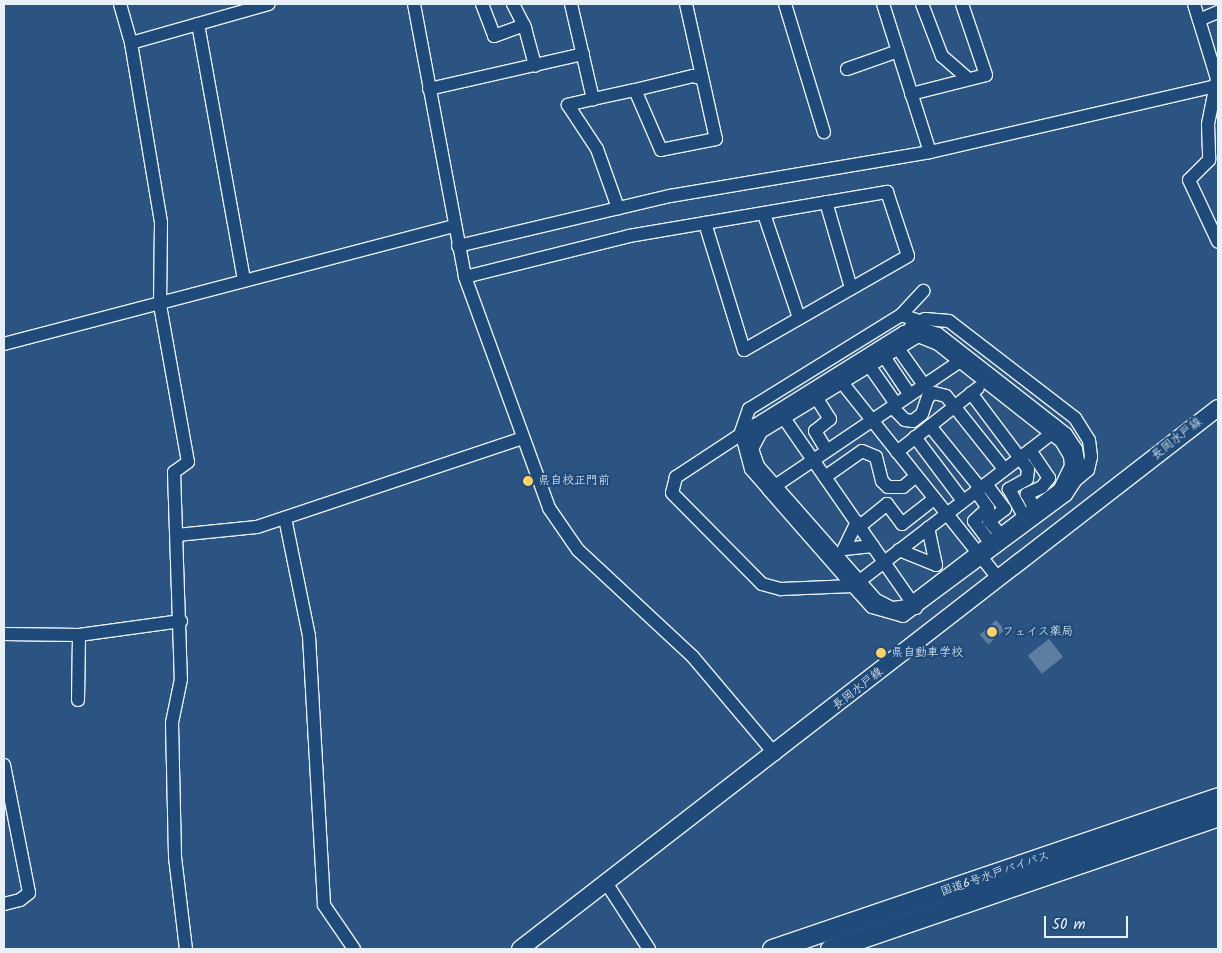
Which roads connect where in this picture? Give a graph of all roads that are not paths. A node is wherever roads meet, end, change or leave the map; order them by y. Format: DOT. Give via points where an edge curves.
graph roads {
  1 [pos="120,4"];
  2 [pos="269,4"];
  3 [pos="414,4"];
  4 [pos="482,4"];
  5 [pos="513,4"];
  6 [pos="570,4"];
  7 [pos="686,4"];
  8 [pos="785,4"];
  9 [pos="883,4"];
  10 [pos="922,4"];
  11 [pos="962,4"];
  12 [pos="1194,4"];
  13 [pos="1218,12"];
  14 [pos="1199,20"];
  15 [pos="198,24"];
  16 [pos="524,26"];
  17 [pos="131,43"];
  18 [pos="898,51"];
  19 [pos="583,54"];
  20 [pos="535,66"];
  21 [pos="846,68"];
  22 [pos="700,78"];
  23 [pos="968,79"];
  24 [pos="1216,86"];
  25 [pos="429,89"];
  26 [pos="635,90"];
  27 [pos="911,94"];
  28 [pos="593,99"];
  29 [pos="824,132"];
  30 [pos="930,152"];
  31 [pos="826,202"];
  32 [pos="618,208"];
  33 [pos="764,214"];
  34 [pos="705,224"];
  35 [pos="453,226"];
  36 [pos="1218,242"];
  37 [pos="458,246"];
  38 [pos="466,277"];
  39 [pos="244,280"];
  40 [pos="851,288"];
  41 [pos="923,291"];
  42 [pos="160,304"];
  43 [pos="901,315"];
  44 [pos="799,318"];
  45 [pos="923,320"];
  46 [pos="904,332"];
  47 [pos="4,344"];
  48 [pos="897,346"];
  49 [pos="883,355"];
  50 [pos="963,358"];
  51 [pos="868,364"];
  52 [pos="838,379"];
  53 [pos="986,382"];
  54 [pos="924,385"];
  55 [pos="971,393"];
  56 [pos="910,395"];
  57 [pos="816,397"];
  58 [pos="894,405"];
  59 [pos="955,406"];
  60 [pos="1218,408"];
  61 [pos="782,414"];
  62 [pos="872,421"];
  63 [pos="756,425"];
  64 [pos="930,426"];
  65 [pos="1051,434"];
  66 [pos="740,435"];
  67 [pos="915,437"];
  68 [pos="522,438"];
  69 [pos="827,450"];
  70 [pos="896,452"];
  71 [pos="1025,454"];
  72 [pos="814,460"];
  73 [pos="1004,470"];
  74 [pos="916,476"];
  75 [pos="825,477"];
  76 [pos="1075,482"];
  77 [pos="773,488"];
  78 [pos="980,488"];
  79 [pos="934,499"];
  80 [pos="964,501"];
  81 [pos="1029,512"];
  82 [pos="946,514"];
  83 [pos="285,518"];
  84 [pos="858,524"];
  85 [pos="928,528"];
  86 [pos="177,535"];
  87 [pos="995,538"];
  88 [pos="873,546"];
  89 [pos="899,550"];
  90 [pos="979,556"];
  91 [pos="884,562"];
  92 [pos="998,578"];
  93 [pos="856,583"];
  94 [pos="914,605"];
  95 [pos="181,621"];
  96 [pos="4,634"];
  97 [pos="79,635"];
  98 [pos="78,700"];
  99 [pos="775,754"];
  100 [pos="4,764"];
  101 [pos="7,794"];
  102 [pos="1218,796"];
  103 [pos="1218,816"];
  104 [pos="8,823"];
  105 [pos="605,881"];
  106 [pos="4,904"];
  107 [pos="186,949"];
  108 [pos="354,949"];
  109 [pos="520,949"];
  110 [pos="649,949"];
  111 [pos="772,949"];
  112 [pos="830,949"];
  1 -- 17 [label="street"];
  2 -- 15 [label="street"];
  3 -- 25 [label="street"];
  4 -- 16 [label="street" via="494,36"];
  5 -- 16 [label="street"];
  6 -- 19 [label="street"];
  7 -- 22 [label="street" via="704,71"];
  8 -- 29 [label="street"];
  9 -- 18 [label="street"];
  10 -- 23 [label="street" via="942,56"];
  11 -- 23 [label="street" via="986,75"];
  12 -- 14 [label="street"];
  13 -- 14 [label="street"];
  14 -- 24 [label="street" via="1217,79"];
  15 -- 17 [label="street"];
  15 -- 39 [label="street"];
  16 -- 20 [label="street"];
  17 -- 42 [label="street" via="162,223"];
  18 -- 21 [label="street"];
  18 -- 27 [label="street"];
  19 -- 20 [label="street"];
  19 -- 28 [label="street"];
  20 -- 25 [label="street"];
  22 -- 26 [label="street" via="694,76"];
  22 -- 26 [label="street" via="716,139 661,150"];
  23 -- 27 [label="street"];
  24 -- 30 [label="street"];
  24 -- 36 [label="street" via="1208,124 1208,160 1189,180"];
  25 -- 35 [label="street"];
  26 -- 28 [label="street"];
  27 -- 30 [label="street"];
  28 -- 32 [label="street" via="568,105 597,149"];
  30 -- 32 [label="street"];
  31 -- 33 [label="street"];
  31 -- 40 [label="street"];
  31 -- 40 [label="street" via="888,192 908,256"];
  32 -- 37 [label="street"];
  33 -- 34 [label="street"];
  33 -- 44 [label="street"];
  34 -- 38 [label="street" via="629,236"];
  34 -- 44 [label="street" via="744,350"];
  35 -- 37 [label="street"];
  35 -- 39 [label="street"];
  37 -- 38 [label="street"];
  38 -- 68 [label="street"];
  39 -- 42 [label="street"];
  40 -- 44 [label="street"];
  41 -- 43 [label="street"];
  42 -- 47 [label="street"];
  42 -- 86 [label="street" via="188,462 174,472"];
  43 -- 45 [label="street"];
  43 -- 66 [label="street" via="749,409"];
  45 -- 46 [label="street"];
  45 -- 76 [label="street" via="949,321 1075,418 1089,440 1091,457 1088,470"];
  46 -- 50 [label="street" via="931,330"];
  46 -- 52 [label="street"];
  48 -- 49 [label="street"];
  48 -- 50 [label="street" via="910,338 925,337"];
  48 -- 54 [label="street"];
  49 -- 51 [label="street"];
  49 -- 56 [label="street"];
  50 -- 53 [label="street"];
  50 -- 54 [label="street"];
  50 -- 76 [label="street" via="1066,434 1078,457"];
  51 -- 52 [label="street"];
  51 -- 58 [label="street"];
  52 -- 57 [label="street"];
  52 -- 61 [label="street"];
  52 -- 62 [label="street"];
  53 -- 55 [label="street"];
  53 -- 65 [label="street"];
  54 -- 56 [label="street"];
  55 -- 59 [label="street"];
  55 -- 71 [label="street"];
  56 -- 58 [label="street"];
  57 -- 61 [label="street"];
  57 -- 69 [label="street" via="830,419 815,431"];
  58 -- 59 [label="street" via="905,420 913,421 922,414 925,402 934,393 946,396"];
  58 -- 62 [label="street"];
  59 -- 64 [label="street"];
  59 -- 73 [label="street"];
  60 -- 92 [label="main road, 長岡水戸線"];
  61 -- 63 [label="street"];
  61 -- 72 [label="street"];
  61 -- 77 [label="street" via="761,432 752,449 758,466"];
  62 -- 69 [label="street"];
  62 -- 70 [label="street"];
  63 -- 66 [label="street"];
  63 -- 77 [label="street" via="744,444 746,462"];
  64 -- 67 [label="street"];
  64 -- 78 [label="street"];
  65 -- 71 [label="street"];
  65 -- 81 [label="street" via="1067,448 1070,474 1060,489"];
  66 -- 93 [label="street" via="676,477 672,492 762,584 781,589"];
  67 -- 70 [label="street"];
  67 -- 80 [label="street"];
  68 -- 83 [label="street"];
  68 -- 99 [label="street" via="541,491 568,539 693,657"];
  69 -- 72 [label="street"];
  70 -- 74 [label="street"];
  71 -- 73 [label="street"];
  71 -- 81 [label="street" via="1029,474 1023,482 1011,485 1008,494"];
  71 -- 81 [label="street" via="1049,478 1042,487 1027,494"];
  72 -- 75 [label="street"];
  72 -- 77 [label="street"];
  73 -- 78 [label="street"];
  74 -- 75 [label="street" via="903,487 888,487 882,481 876,457 862,451"];
  74 -- 79 [label="street"];
  75 -- 84 [label="street"];
  76 -- 90 [label="street" via="1066,494"];
  77 -- 93 [label="street"];
  78 -- 80 [label="street"];
  78 -- 87 [label="street" via="1005,509 989,522"];
  79 -- 82 [label="street"];
  79 -- 84 [label="street" via="902,524 887,504"];
  80 -- 82 [label="street"];
  81 -- 87 [label="street"];
  82 -- 85 [label="street"];
  82 -- 90 [label="street"];
  83 -- 86 [label="street" via="257,528"];
  83 -- 108 [label="street" via="309,636 324,904"];
  84 -- 88 [label="street"];
  84 -- 88 [label="street" via="844,549"];
  85 -- 89 [label="street"];
  85 -- 89 [label="street" via="936,565"];
  86 -- 95 [label="street"];
  87 -- 90 [label="street"];
  88 -- 91 [label="street"];
  89 -- 91 [label="street"];
  90 -- 92 [label="street"];
  90 -- 94 [label="street"];
  91 -- 93 [label="street"];
  91 -- 94 [label="street"];
  92 -- 99 [label="main road, 長岡水戸線"];
  93 -- 94 [label="street" via="878,612 903,616"];
  95 -- 97 [label="street"];
  95 -- 107 [label="street" via="182,679 172,732 175,857"];
  96 -- 97 [label="street"];
  97 -- 98 [label="street"];
  99 -- 105 [label="main road, 長岡水戸線"];
  100 -- 101 [label="street"];
  101 -- 104 [label="street"];
  102 -- 111 [label="highway, 国道6号水戸バイパス"];
  103 -- 112 [label="highway, 国道6号水戸バイパス"];
  104 -- 106 [label="street" via="29,893 20,900"];
  105 -- 109 [label="main road, 長岡水戸線"];
  105 -- 110 [label="street"];
}
